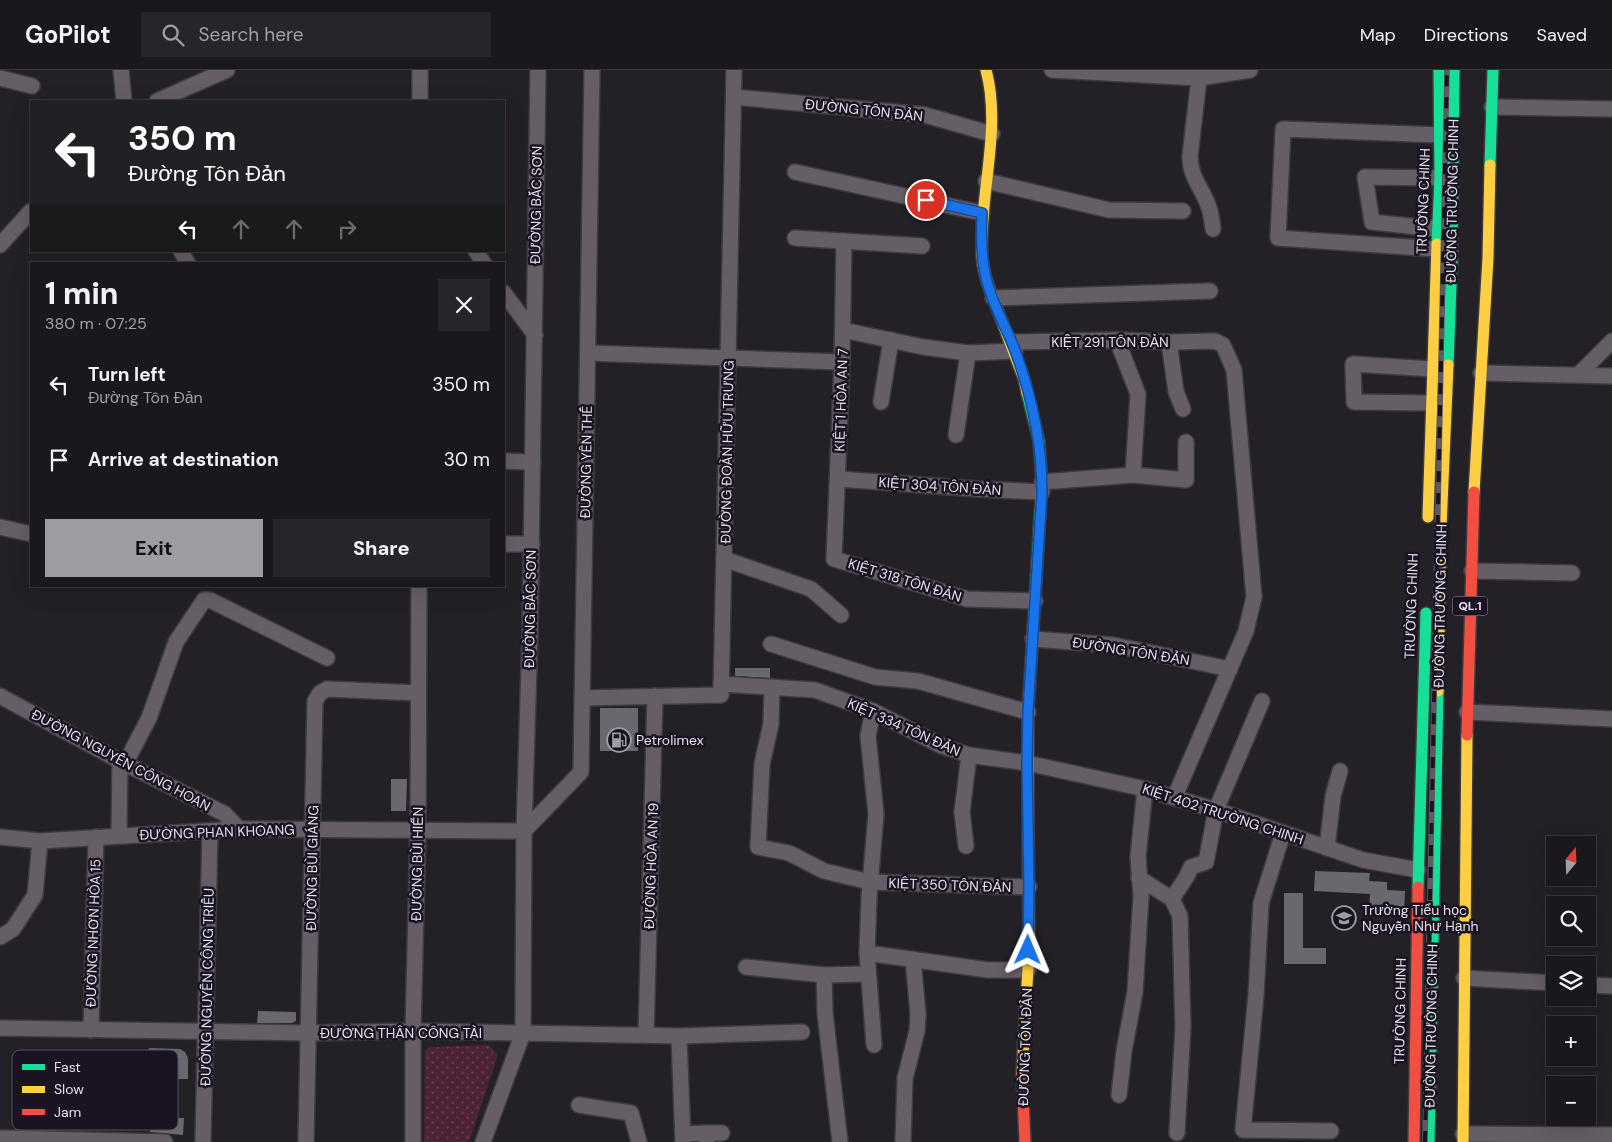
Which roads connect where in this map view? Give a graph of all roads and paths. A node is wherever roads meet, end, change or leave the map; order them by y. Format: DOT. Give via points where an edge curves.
graph roads {
  1 [pos="121,70"];
  2 [pos="227,70"];
  3 [pos="420,70"];
  4 [pos="538,70"];
  5 [pos="592,70"];
  6 [pos="734,70"];
  7 [pos="986,70"];
  8 [pos="1052,70"];
  9 [pos="1250,70"];
  10 [pos="1438,70"];
  11 [pos="1454,70"];
  12 [pos="1493,70"];
  13 [pos="1200,74"];
  14 [pos="0,78"];
  15 [pos="32,86"];
  16 [pos="734,97"];
  17 [pos="124,100"];
  18 [pos="159,100"];
  19 [pos="420,100"];
  20 [pos="1492,107"];
  21 [pos="1612,109"];
  22 [pos="992,134"];
  23 [pos="1440,135"];
  24 [pos="795,172"];
  25 [pos="1440,178"];
  26 [pos="986,181"];
  27 [pos="1184,211"];
  28 [pos="30,212"];
  29 [pos="982,213"];
  30 [pos="1213,229"];
  31 [pos="1437,229"];
  32 [pos="796,238"];
  33 [pos="844,241"];
  34 [pos="0,245"];
  35 [pos="922,246"];
  36 [pos="1436,249"];
  37 [pos="1210,291"];
  38 [pos="505,295"];
  39 [pos="993,298"];
  40 [pos="843,330"];
  41 [pos="535,335"];
  42 [pos="890,340"];
  43 [pos="1117,340"];
  44 [pos="1612,341"];
  45 [pos="1169,342"];
  46 [pos="1013,347"];
  47 [pos="588,353"];
  48 [pos="968,353"];
  49 [pos="729,358"];
  50 [pos="842,362"];
  51 [pos="1432,369"];
  52 [pos="1481,373"];
  53 [pos="1578,375"];
  54 [pos="1612,376"];
  55 [pos="880,402"];
  56 [pos="1431,403"];
  57 [pos="1183,409"];
  58 [pos="956,435"];
  59 [pos="1186,442"];
  60 [pos="505,461"];
  61 [pos="533,462"];
  62 [pos="1133,475"];
  63 [pos="838,479"];
  64 [pos="1042,487"];
  65 [pos="1428,526"];
  66 [pos="0,527"];
  67 [pos="30,534"];
  68 [pos="505,544"];
  69 [pos="532,544"];
  70 [pos="724,559"];
  71 [pos="834,559"];
  72 [pos="1472,571"];
  73 [pos="1572,573"];
  74 [pos="419,587"];
  75 [pos="1426,599"];
  76 [pos="1035,601"];
  77 [pos="841,615"];
  78 [pos="1033,639"];
  79 [pos="771,644"];
  80 [pos="327,658"];
  81 [pos="1230,668"];
  82 [pos="722,684"];
  83 [pos="772,687"];
  84 [pos="418,693"];
  85 [pos="0,696"];
  86 [pos="656,696"];
  87 [pos="582,698"];
  88 [pos="1262,701"];
  89 [pos="873,711"];
  90 [pos="1028,712"];
  91 [pos="1467,712"];
  92 [pos="1612,719"];
  93 [pos="969,755"];
  94 [pos="123,762"];
  95 [pos="1027,763"];
  96 [pos="1340,771"];
  97 [pos="1145,788"];
  98 [pos="1175,796"];
  99 [pos="1216,810"];
  100 [pos="239,829"];
  101 [pos="313,829"];
  102 [pos="418,830"];
  103 [pos="210,831"];
  104 [pos="524,832"];
  105 [pos="1283,833"];
  106 [pos="119,835"];
  107 [pos="0,837"];
  108 [pos="96,837"];
  109 [pos="40,841"];
  110 [pos="966,846"];
  111 [pos="1327,848"];
  112 [pos="1418,870"];
  113 [pos="1140,878"];
  114 [pos="870,882"];
  115 [pos="1029,888"];
  116 [pos="1172,899"];
  117 [pos="0,937"];
  118 [pos="867,953"];
  119 [pos="913,959"];
  120 [pos="746,967"];
  121 [pos="1028,970"];
  122 [pos="868,974"];
  123 [pos="824,975"];
  124 [pos="1464,978"];
  125 [pos="1546,983"];
  126 [pos="1596,985"];
  127 [pos="1612,986"];
  128 [pos="0,1028"];
  129 [pos="91,1030"];
  130 [pos="206,1031"];
  131 [pos="413,1031"];
  132 [pos="802,1032"];
  133 [pos="309,1033"];
  134 [pos="523,1033"];
  135 [pos="646,1035"];
  136 [pos="679,1036"];
  137 [pos="874,1045"];
  138 [pos="1118,1095"];
  139 [pos="578,1105"];
  140 [pos="1331,1131"];
  141 [pos="722,1133"];
  142 [pos="1177,1133"];
  143 [pos="1612,1135"];
  144 [pos="0,1138"];
  145 [pos="683,1138"];
  146 [pos="706,1138"];
  147 [pos="1463,1138"];
  148 [pos="165,1142"];
  149 [pos="203,1142"];
  150 [pos="306,1142"];
  151 [pos="413,1142"];
  152 [pos="483,1142"];
  153 [pos="639,1142"];
  154 [pos="840,1142"];
  155 [pos="903,1142"];
  156 [pos="1025,1142"];
  157 [pos="1414,1142"];
  158 [pos="1429,1142"];
  1 -- 17 [label="street"];
  2 -- 18 [label="street"];
  3 -- 19 [label="street"];
  4 -- 41 [label="street, ĐƯỜNG BẮC SƠN"];
  5 -- 47 [label="street, ĐƯỜNG YÊN THẾ"];
  6 -- 16 [label="street, ĐƯỜNG ĐOÀN HỮU TRƯNG"];
  7 -- 22 [label="main road, ĐƯỜNG TÔN ĐẢN" via="993,102"];
  8 -- 13 [label="street"];
  9 -- 13 [label="street"];
  10 -- 23 [label="main road, TRƯỜNG CHINH"];
  11 -- 158 [label="main road, ĐƯỜNG TRƯỜNG CHINH / QL.1" via="1457,239 1445,529"];
  12 -- 20 [label="main road, QL.1"];
  13 -- 30 [label="street" via="1190,165 1207,203"];
  14 -- 15 [label="street"];
  16 -- 22 [label="street, ĐƯỜNG TÔN ĐẢN" via="924,115"];
  16 -- 49 [label="street, ĐƯỜNG ĐOÀN HỮU TRƯNG"];
  20 -- 21 [label="street"];
  20 -- 52 [label="main road, QL.1"];
  22 -- 26 [label="main road, ĐƯỜNG TÔN ĐẢN"];
  23 -- 25 [label="main road, TRƯỜNG CHINH"];
  23 -- 36 [label="street" via="1283,129 1278,238"];
  24 -- 29 [label="street"];
  25 -- 31 [label="main road, TRƯỜNG CHINH"];
  25 -- 31 [label="street, ĐƯỜNG TRƯỜNG CHINH" via="1365,177 1372,222"];
  26 -- 27 [label="street" via="1110,210"];
  26 -- 29 [label="main road, ĐƯỜNG TÔN ĐẢN"];
  28 -- 34 [label="street"];
  29 -- 39 [label="main road, ĐƯỜNG TÔN ĐẢN" via="982,258"];
  31 -- 36 [label="main road, TRƯỜNG CHINH"];
  32 -- 33 [label="street"];
  33 -- 35 [label="street"];
  33 -- 40 [label="street, KIỆT 1 HÒA AN 7"];
  36 -- 51 [label="main road, TRƯỜNG CHINH"];
  37 -- 39 [label="street"];
  38 -- 41 [label="street"];
  39 -- 46 [label="main road, ĐƯỜNG TÔN ĐẢN"];
  40 -- 42 [label="street, KIỆT 291 TÔN ĐẢN"];
  40 -- 50 [label="street, KIỆT 1 HÒA AN 7"];
  41 -- 61 [label="street, ĐƯỜNG BẮC SƠN"];
  42 -- 48 [label="street, KIỆT 291 TÔN ĐẢN"];
  42 -- 55 [label="street"];
  43 -- 45 [label="street, KIỆT 291 TÔN ĐẢN"];
  43 -- 46 [label="street, KIỆT 291 TÔN ĐẢN"];
  43 -- 62 [label="street" via="1138,394"];
  44 -- 53 [label="street"];
  45 -- 57 [label="street" via="1176,392"];
  45 -- 81 [label="street, KIỆT 291 TÔN ĐẢN" via="1215,340 1223,344 1234,370 1254,597 1246,631"];
  46 -- 48 [label="street, KIỆT 291 TÔN ĐẢN"];
  46 -- 64 [label="main road, ĐƯỜNG TÔN ĐẢN" via="1032,408 1040,448"];
  47 -- 49 [label="street"];
  47 -- 87 [label="street, ĐƯỜNG YÊN THẾ"];
  48 -- 58 [label="street"];
  49 -- 50 [label="street"];
  49 -- 70 [label="street, ĐƯỜNG ĐOÀN HỮU TRƯNG"];
  50 -- 63 [label="street, KIỆT 1 HÒA AN 7"];
  51 -- 56 [label="main road, TRƯỜNG CHINH"];
  51 -- 56 [label="street" via="1353,364 1354,402"];
  52 -- 53 [label="street"];
  52 -- 72 [label="main road, QL.1" via="1469,530"];
  53 -- 54 [label="street"];
  56 -- 65 [label="main road, TRƯỜNG CHINH"];
  59 -- 62 [label="street, KIỆT 304 TÔN ĐẢN" via="1186,480"];
  60 -- 61 [label="street"];
  61 -- 69 [label="street, ĐƯỜNG BẮC SƠN"];
  62 -- 64 [label="street, KIỆT 304 TÔN ĐẢN"];
  63 -- 64 [label="street, KIỆT 304 TÔN ĐẢN" via="978,489"];
  63 -- 71 [label="street, KIỆT 1 HÒA AN 7"];
  64 -- 76 [label="main road, ĐƯỜNG TÔN ĐẢN"];
  66 -- 67 [label="street"];
  68 -- 69 [label="street"];
  69 -- 104 [label="street, ĐƯỜNG BẮC SƠN"];
  70 -- 77 [label="street" via="811,590"];
  70 -- 82 [label="street, ĐƯỜNG ĐOÀN HỮU TRƯNG"];
  71 -- 76 [label="street, KIỆT 318 TÔN ĐẢN" via="967,599"];
  72 -- 73 [label="street"];
  72 -- 91 [label="main road, QL.1"];
  74 -- 84 [label="street, ĐƯỜNG BÙI HIỂN"];
  75 -- 112 [label="main road, TRƯỜNG CHINH"];
  76 -- 78 [label="main road, ĐƯỜNG TÔN ĐẢN"];
  78 -- 81 [label="street, ĐƯỜNG TÔN ĐẢN" via="1112,645"];
  78 -- 90 [label="main road, ĐƯỜNG TÔN ĐẢN"];
  79 -- 90 [label="street" via="875,677 918,681"];
  80 -- 94 [label="street" via="210,600 204,600 176,642 149,718"];
  81 -- 98 [label="street"];
  82 -- 83 [label="street, KIỆT 334 TÔN ĐẢN"];
  82 -- 86 [label="street" via="721,695"];
  83 -- 89 [label="street, KIỆT 334 TÔN ĐẢN" via="815,690"];
  83 -- 114 [label="street" via="771,724 762,764 758,847 789,853 824,871"];
  84 -- 101 [label="street, ĐƯỜNG BÙI GIÁNG" via="327,689 320,693 314,710"];
  84 -- 102 [label="street, ĐƯỜNG BÙI HIỂN"];
  85 -- 94 [label="street, ĐƯỜNG NGUYỄN CÔNG HOAN"];
  86 -- 87 [label="street"];
  86 -- 135 [label="street, ĐƯỜNG HÒA AN 19"];
  87 -- 104 [label="street, ĐƯỜNG YÊN THẾ" via="581,772"];
  88 -- 99 [label="street"];
  89 -- 93 [label="street, KIỆT 334 TÔN ĐẢN" via="942,746"];
  89 -- 114 [label="street" via="868,736 876,814"];
  90 -- 95 [label="main road, ĐƯỜNG TÔN ĐẢN"];
  91 -- 92 [label="street"];
  91 -- 124 [label="main road, QL.1"];
  93 -- 95 [label="street, KIỆT 334 TÔN ĐẢN"];
  93 -- 110 [label="street" via="962,812"];
  94 -- 100 [label="street, ĐƯỜNG NGUYỄN CÔNG HOAN" via="225,814"];
  94 -- 106 [label="street"];
  95 -- 97 [label="street, KIỆT 402 TRƯỜNG CHINH"];
  95 -- 115 [label="main road, ĐƯỜNG TÔN ĐẢN"];
  96 -- 111 [label="street" via="1333,796"];
  97 -- 98 [label="street, KIỆT 402 TRƯỜNG CHINH"];
  97 -- 113 [label="street" via="1138,857"];
  98 -- 99 [label="street, KIỆT 402 TRƯỜNG CHINH"];
  99 -- 105 [label="street, KIỆT 402 TRƯỜNG CHINH"];
  99 -- 116 [label="street" via="1206,862 1191,867"];
  100 -- 101 [label="street, ĐƯỜNG PHAN KHOANG"];
  100 -- 103 [label="street, ĐƯỜNG PHAN KHOANG"];
  101 -- 102 [label="street, ĐƯỜNG PHAN KHOANG"];
  101 -- 133 [label="street, ĐƯỜNG BÙI GIÁNG"];
  102 -- 104 [label="street, ĐƯỜNG PHAN KHOANG"];
  102 -- 131 [label="street, ĐƯỜNG BÙI HIỂN"];
  103 -- 106 [label="street, ĐƯỜNG PHAN KHOANG"];
  103 -- 130 [label="street, ĐƯỜNG NGUYỄN CÔNG TRIỀU"];
  104 -- 134 [label="street, ĐƯỜNG BẮC SƠN"];
  105 -- 111 [label="street, KIỆT 402 TRƯỜNG CHINH"];
  105 -- 140 [label="street" via="1261,902 1243,1130"];
  106 -- 108 [label="street, ĐƯỜNG PHAN KHOANG"];
  107 -- 109 [label="street, ĐƯỜNG PHAN KHOANG"];
  108 -- 109 [label="street, ĐƯỜNG PHAN KHOANG"];
  108 -- 129 [label="street, ĐƯỜNG NHƠN HÒA 15"];
  109 -- 117 [label="street" via="35,895 13,929"];
  111 -- 112 [label="street, KIỆT 402 TRƯỜNG CHINH" via="1363,860"];
  112 -- 157 [label="main road, TRƯỜNG CHINH"];
  113 -- 116 [label="street"];
  113 -- 138 [label="street" via="1135,992"];
  114 -- 115 [label="street, KIỆT 350 TÔN ĐẢN"];
  114 -- 118 [label="street"];
  115 -- 121 [label="main road, ĐƯỜNG TÔN ĐẢN"];
  116 -- 142 [label="street" via="1180,916 1183,1027"];
  118 -- 119 [label="street"];
  118 -- 122 [label="street"];
  119 -- 121 [label="street" via="988,970"];
  119 -- 155 [label="street" via="918,1014 905,1078"];
  120 -- 123 [label="street"];
  121 -- 156 [label="main road, ĐƯỜNG TÔN ĐẢN" via="1022,1076"];
  122 -- 123 [label="street"];
  122 -- 137 [label="street"];
  123 -- 154 [label="street" via="825,1013"];
  124 -- 125 [label="street"];
  124 -- 147 [label="main road, QL.1"];
  126 -- 127 [label="street"];
  128 -- 129 [label="street, ĐƯỜNG THÂN CÔNG TÀI"];
  129 -- 130 [label="street, ĐƯỜNG THÂN CÔNG TÀI"];
  130 -- 133 [label="street, ĐƯỜNG THÂN CÔNG TÀI"];
  130 -- 149 [label="street, ĐƯỜNG NGUYỄN CÔNG TRIỀU"];
  131 -- 133 [label="street, ĐƯỜNG THÂN CÔNG TÀI"];
  131 -- 134 [label="street, ĐƯỜNG THÂN CÔNG TÀI"];
  131 -- 151 [label="street, ĐƯỜNG BÙI HIỂN"];
  132 -- 136 [label="street, ĐƯỜNG THÂN CÔNG TÀI"];
  133 -- 150 [label="street, ĐƯỜNG BÙI GIÁNG"];
  134 -- 135 [label="street, ĐƯỜNG THÂN CÔNG TÀI"];
  134 -- 152 [label="street, ĐƯỜNG BẮC SƠN"];
  135 -- 136 [label="street, ĐƯỜNG THÂN CÔNG TÀI"];
  136 -- 145 [label="street"];
  139 -- 153 [label="street" via="631,1114"];
  141 -- 146 [label="street"];
  143 -- 147 [label="street"];
  144 -- 148 [label="street"];
  145 -- 146 [label="street"];
}
